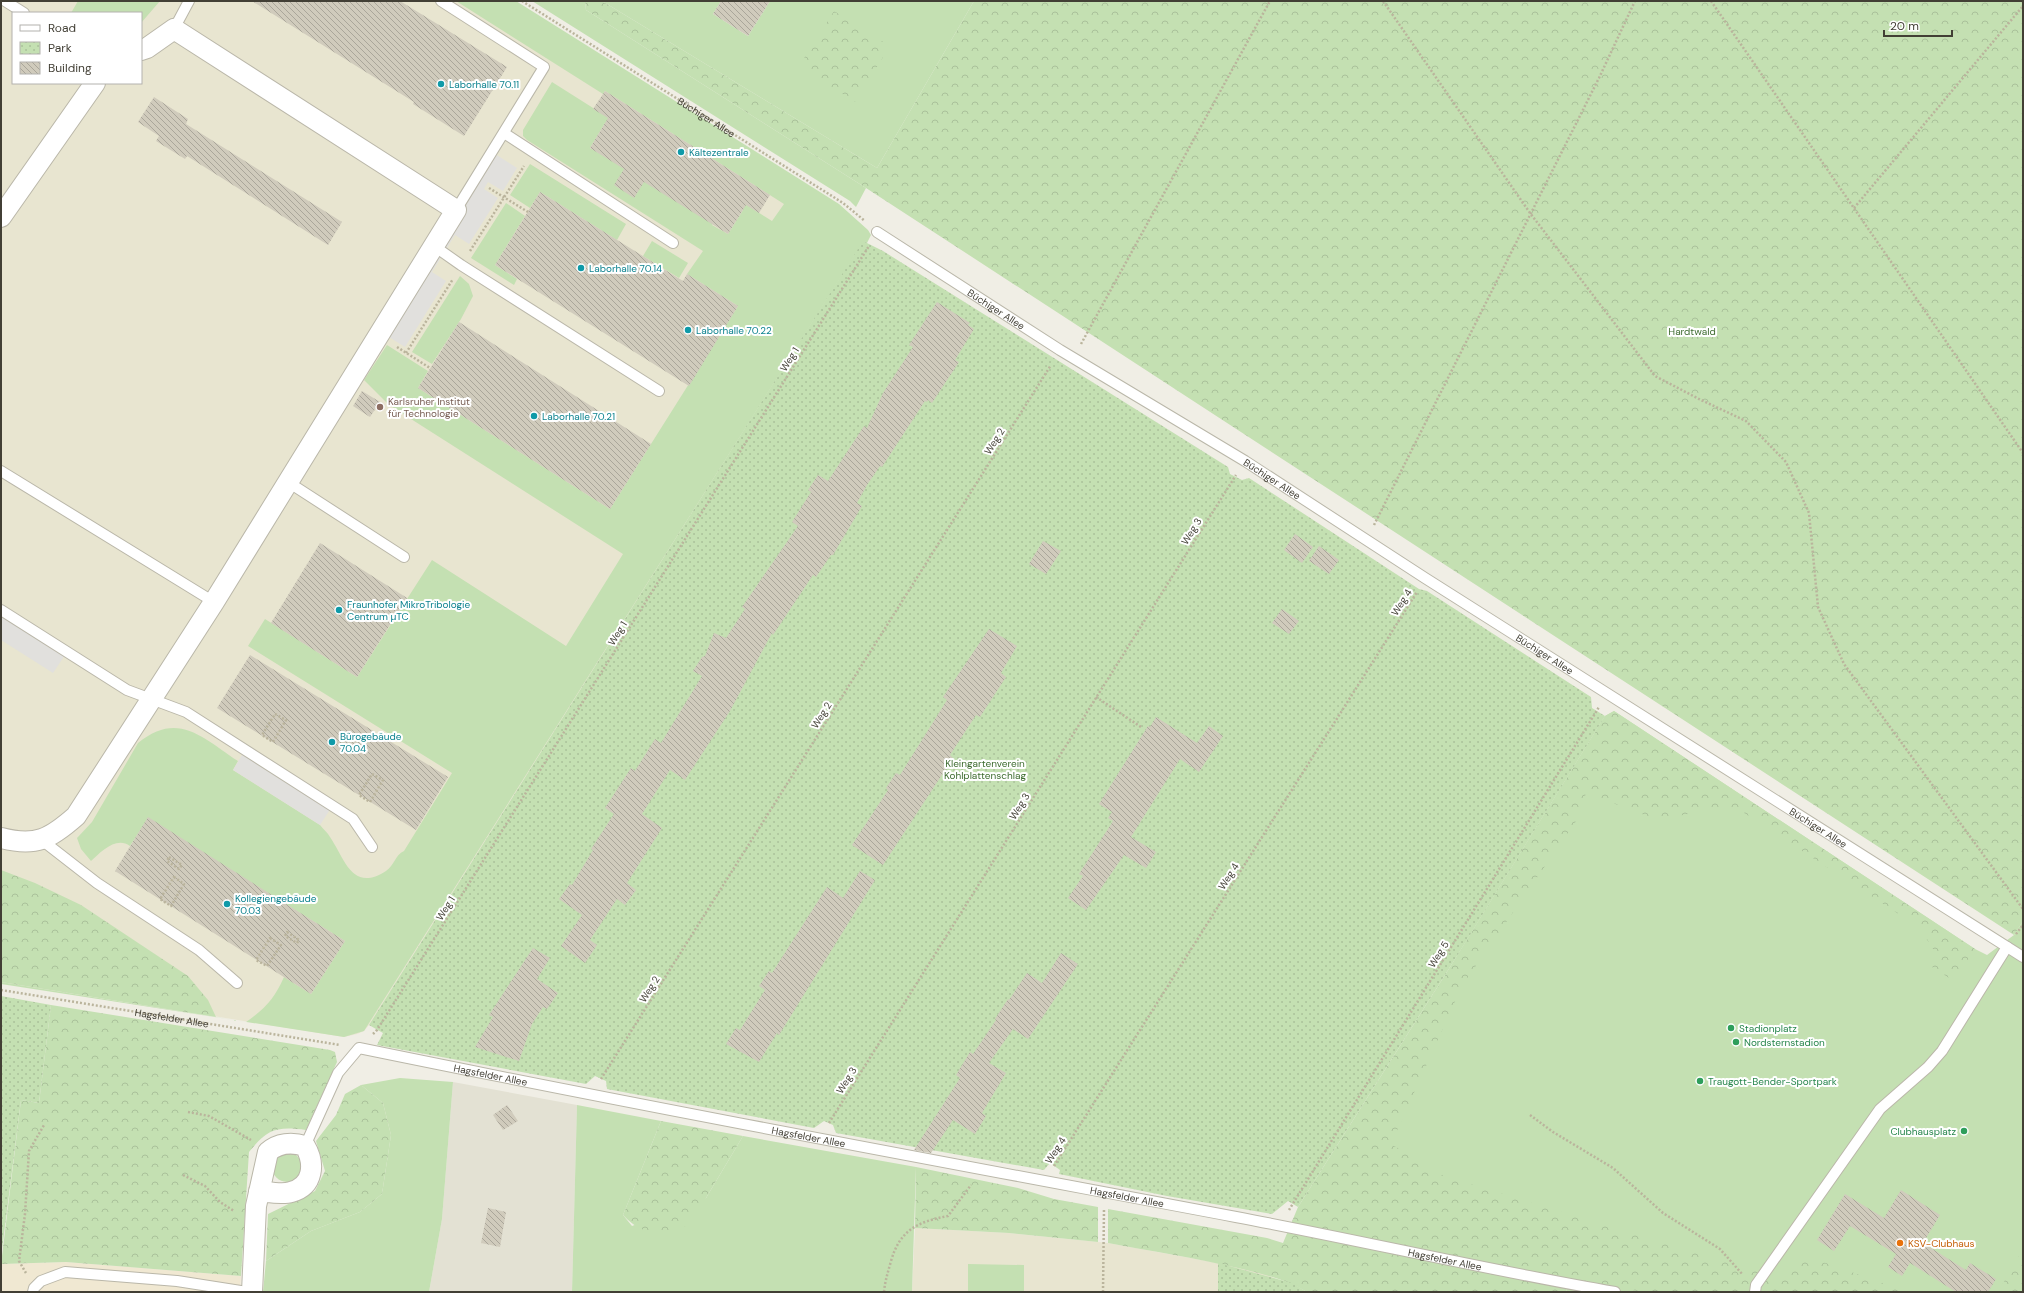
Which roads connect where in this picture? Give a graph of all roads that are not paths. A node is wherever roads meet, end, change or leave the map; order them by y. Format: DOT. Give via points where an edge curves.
graph roads {
  1 [pos="5,1"];
  2 [pos="189,1"];
  3 [pos="441,1"];
  4 [pos="22,12"];
  5 [pos="174,29"];
  6 [pos="142,50"];
  7 [pos="94,84"];
  8 [pos="504,133"];
  9 [pos="456,210"];
  10 [pos="1,217"];
  11 [pos="877,232"];
  12 [pos="673,244"];
  13 [pos="434,246"];
  14 [pos="659,391"];
  15 [pos="1,471"];
  16 [pos="288,482"];
  17 [pos="404,557"];
  18 [pos="214,602"];
  19 [pos="1,610"];
  20 [pos="152,698"];
  21 [pos="1,838"];
  22 [pos="43,840"];
  23 [pos="372,847"];
  24 [pos="2007,947"];
  25 [pos="2023,957"];
  26 [pos="237,983"];
  27 [pos="305,1146"];
  28 [pos="259,1191"];
  29 [pos="33,1290"];
  30 [pos="247,1292"];
  31 [pos="252,1292"];
  32 [pos="1615,1292"];
  33 [pos="1755,1292"];
  1 -- 4 [label="lane"];
  2 -- 5 [label="lane"];
  3 -- 8 [label="lane" via="544,67"];
  5 -- 6 [label="street"];
  5 -- 9 [label="street"];
  7 -- 10 [label="street"];
  8 -- 9 [label="lane"];
  8 -- 12 [label="lane"];
  9 -- 13 [label="street"];
  11 -- 24 [label="lane, Büchiger Allee" via="1073,359 1244,461"];
  13 -- 14 [label="lane"];
  13 -- 16 [label="street"];
  15 -- 18 [label="lane"];
  16 -- 17 [label="lane"];
  16 -- 18 [label="street"];
  18 -- 20 [label="street"];
  19 -- 20 [label="lane" via="127,690"];
  20 -- 22 [label="street" via="76,816"];
  20 -- 23 [label="lane" via="186,712 353,819"];
  21 -- 22 [label="street" via="17,842"];
  22 -- 26 [label="lane" via="97,883 199,950"];
  24 -- 25 [label="lane, Büchiger Allee"];
  24 -- 33 [label="lane" via="1942,1051 1928,1067 1880,1109 1756,1285"];
  27 -- 28 [label="street" via="274,1146 268,1152"];
  27 -- 28 [label="street" via="310,1154 312,1168 309,1179 299,1189 290,1192"];
  27 -- 32 [label="lane, Hagsfelder Allee" via="338,1073 359,1048 582,1094 820,1137"];
  28 -- 31 [label="street" via="255,1218"];
  29 -- 30 [label="lane" via="49,1277 65,1272 177,1281"];
}
